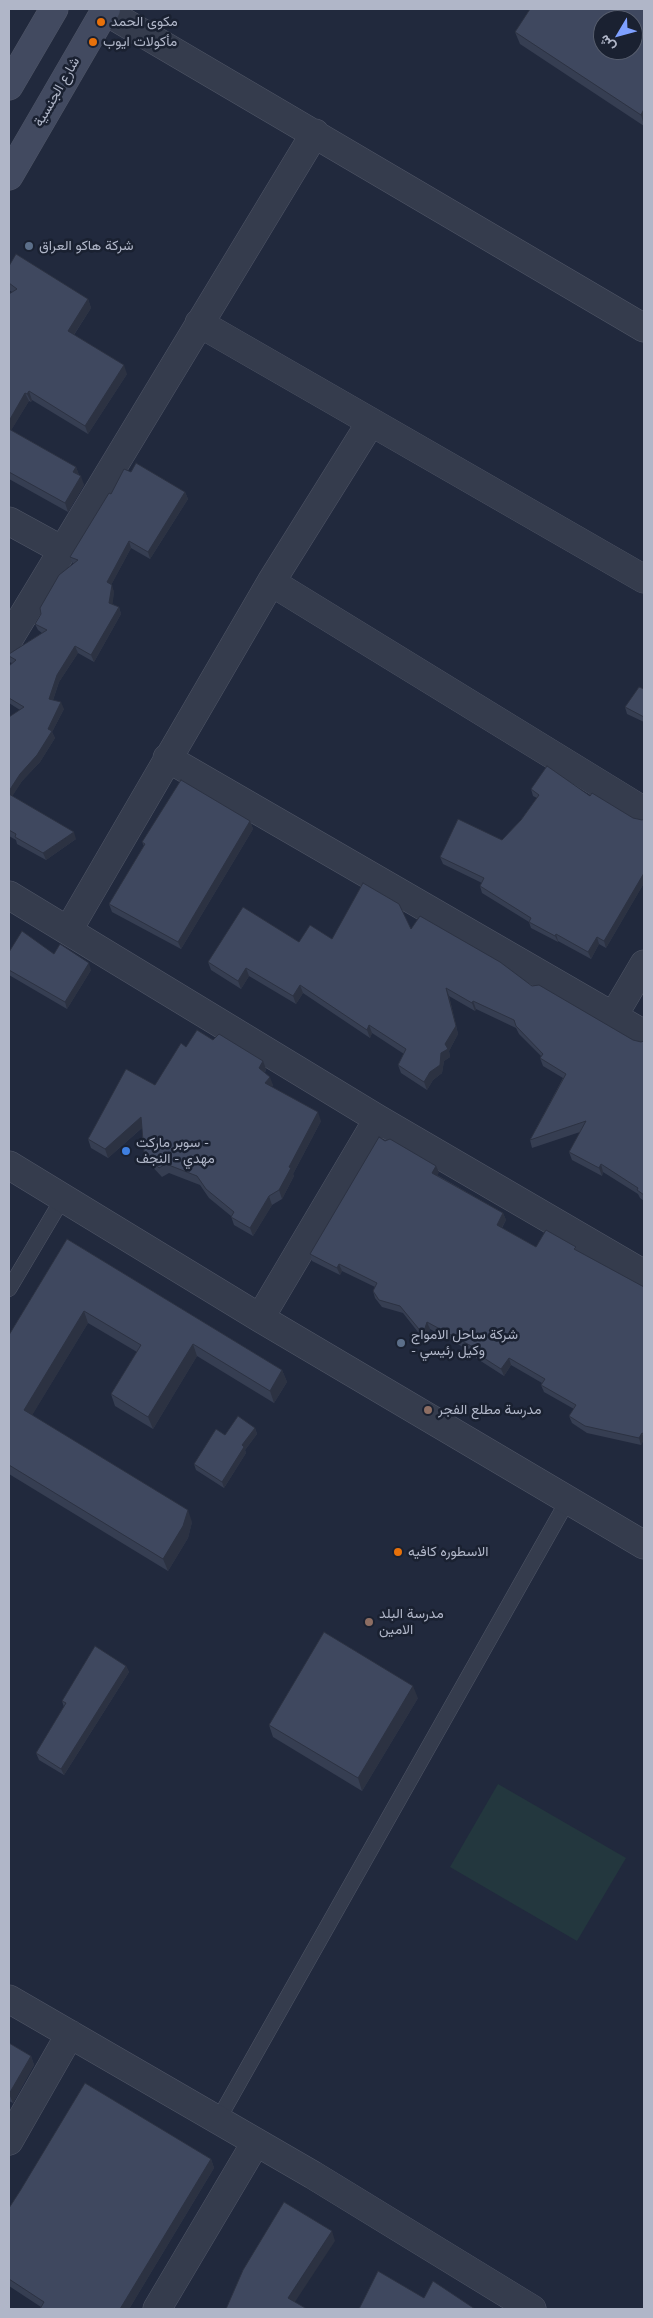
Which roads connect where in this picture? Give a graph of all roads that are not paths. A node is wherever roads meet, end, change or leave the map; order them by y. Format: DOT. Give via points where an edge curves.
graph roads {
  1 [pos="54,9"];
  2 [pos="105,10"];
  3 [pos="9,86"];
  4 [pos="315,133"];
  5 [pos="9,176"];
  6 [pos="199,323"];
  7 [pos="644,328"];
  8 [pos="371,422"];
  9 [pos="9,521"];
  10 [pos="62,550"];
  11 [pos="644,579"];
  12 [pos="271,582"];
  13 [pos="9,639"];
  14 [pos="167,758"];
  15 [pos="644,811"];
  16 [pos="9,895"];
  17 [pos="68,930"];
  18 [pos="644,964"];
  19 [pos="614,1015"];
  20 [pos="644,1034"];
  21 [pos="378,1119"];
  22 [pos="9,1166"];
  23 [pos="63,1198"];
  24 [pos="644,1274"];
  25 [pos="9,1289"];
  26 [pos="260,1318"];
  27 [pos="568,1500"];
  28 [pos="644,1545"];
  29 [pos="9,1999"];
  30 [pos="70,2034"];
  31 [pos="218,2120"];
  32 [pos="9,2141"];
  33 [pos="256,2142"];
  34 [pos="158,2309"];
  35 [pos="532,2309"];
  1 -- 3 [label="main road"];
  2 -- 4 [label="street"];
  2 -- 5 [label="main road, شارع الجنسية"];
  4 -- 6 [label="street"];
  4 -- 7 [label="street"];
  6 -- 8 [label="street"];
  6 -- 10 [label="street"];
  8 -- 11 [label="street"];
  8 -- 12 [label="street"];
  9 -- 10 [label="street"];
  10 -- 13 [label="street"];
  12 -- 14 [label="street"];
  12 -- 15 [label="street"];
  14 -- 17 [label="street"];
  14 -- 19 [label="street"];
  16 -- 17 [label="street"];
  17 -- 21 [label="street"];
  18 -- 19 [label="street"];
  19 -- 20 [label="street"];
  21 -- 24 [label="street"];
  21 -- 26 [label="street"];
  22 -- 23 [label="street"];
  23 -- 25 [label="lane"];
  23 -- 26 [label="street"];
  26 -- 27 [label="street"];
  27 -- 28 [label="street"];
  27 -- 31 [label="lane"];
  29 -- 30 [label="street"];
  30 -- 31 [label="street"];
  30 -- 32 [label="street"];
  31 -- 33 [label="street"];
  33 -- 34 [label="street"];
  33 -- 35 [label="street"];
}
